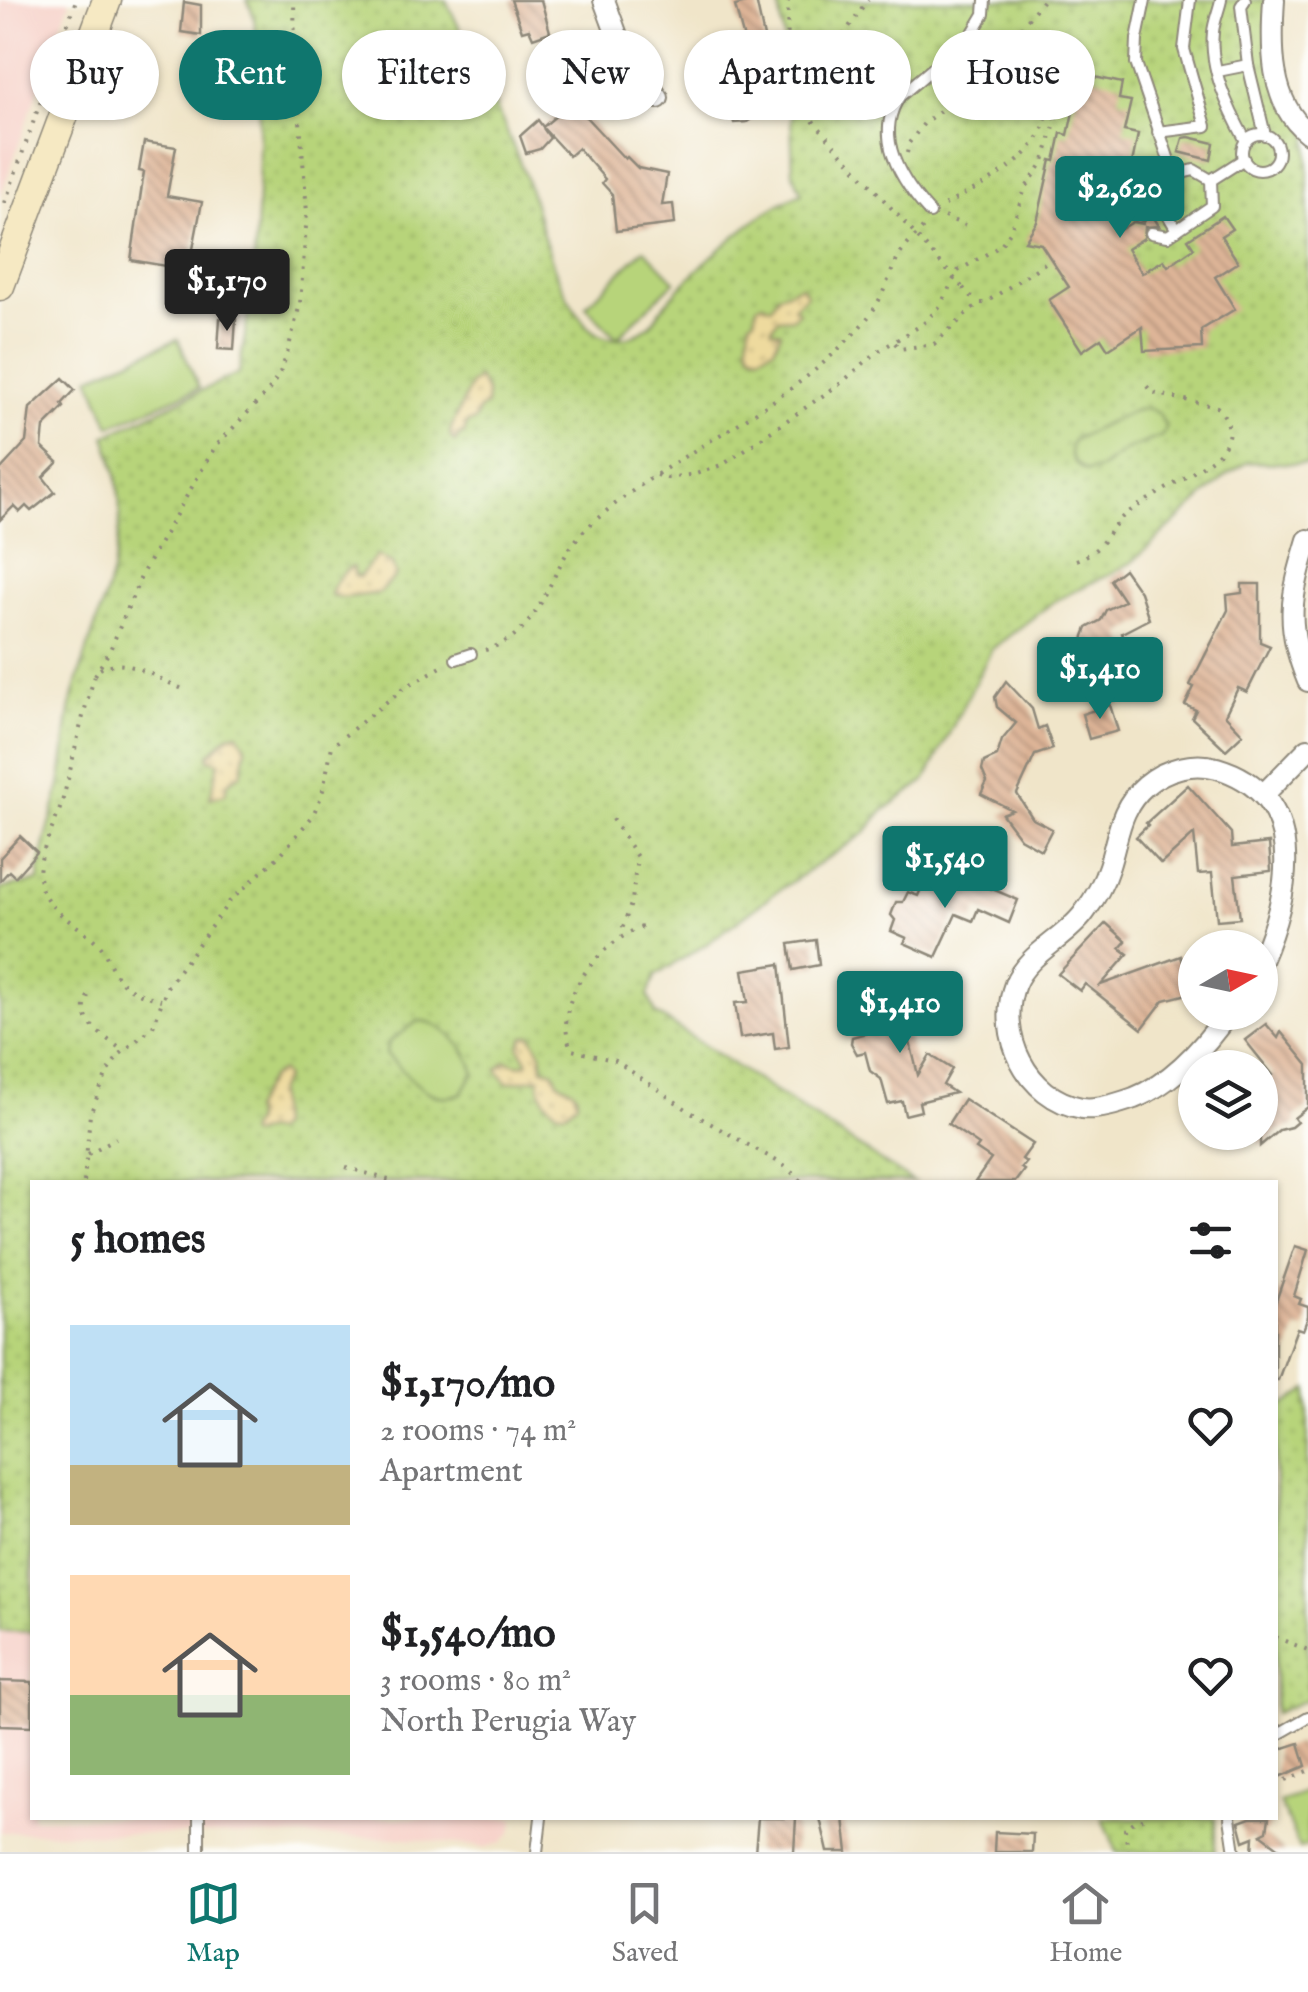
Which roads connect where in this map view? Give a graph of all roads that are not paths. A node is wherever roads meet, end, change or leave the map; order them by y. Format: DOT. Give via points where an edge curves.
graph roads {
  1 [pos="107,0"];
  2 [pos="604,0"];
  3 [pos="985,0"];
  4 [pos="1145,0"];
  5 [pos="1190,0"];
  6 [pos="1222,0"];
  7 [pos="1244,0"];
  8 [pos="1274,0"];
  9 [pos="615,30"];
  10 [pos="1248,64"];
  11 [pos="1218,71"];
  12 [pos="1158,132"];
  13 [pos="1308,133"];
  14 [pos="1265,135"];
  15 [pos="1246,141"];
  16 [pos="1244,160"];
  17 [pos="1174,175"];
  18 [pos="1211,180"];
  19 [pos="1152,190"];
  20 [pos="930,213"];
  21 [pos="1139,216"];
  22 [pos="1178,230"];
  23 [pos="1150,234"];
  24 [pos="0,286"];
  25 [pos="1308,540"];
  26 [pos="471,654"];
  27 [pos="456,659"];
  28 [pos="1308,681"];
  29 [pos="1308,749"];
  30 [pos="1267,791"];
  31 [pos="1274,930"];
  32 [pos="1217,1030"];
  33 [pos="1308,1717"];
  34 [pos="1278,1734"];
  35 [pos="199,1820"];
  36 [pos="541,1820"];
  37 [pos="1230,1820"];
  38 [pos="200,1852"];
  39 [pos="536,1852"];
  40 [pos="1236,1852"];
  1 -- 24 [label="main road"];
  2 -- 9 [label="street"];
  3 -- 20 [label="lane" via="971,36 935,64 891,114 900,177"];
  4 -- 12 [label="lane" via="1136,63"];
  5 -- 12 [label="lane" via="1184,49 1206,126"];
  6 -- 11 [label="lane" via="1212,33"];
  7 -- 10 [label="lane"];
  8 -- 13 [label="street" via="1278,85"];
  10 -- 11 [label="lane"];
  10 -- 14 [label="lane"];
  11 -- 15 [label="lane"];
  12 -- 17 [label="lane"];
  14 -- 15 [label="lane"];
  14 -- 16 [label="lane" via="1277,146 1274,164 1258,170"];
  15 -- 16 [label="lane"];
  16 -- 18 [label="lane"];
  17 -- 18 [label="lane" via="1194,170"];
  17 -- 19 [label="lane"];
  18 -- 22 [label="lane" via="1212,206"];
  19 -- 21 [label="lane" via="1142,196"];
  19 -- 22 [label="lane"];
  22 -- 23 [label="lane"];
  25 -- 28 [label="street" via="1292,594 1292,629"];
  26 -- 27 [label="lane"];
  29 -- 30 [label="street"];
  30 -- 31 [label="street" via="1284,818 1288,849"];
  30 -- 32 [label="street" via="1204,764 1148,784 1115,833 1098,890 1082,916 1016,981 1009,1014 1024,1070 1049,1094 1083,1108 1131,1100 1158,1087"];
  33 -- 34 [label="lane"];
  35 -- 38 [label="lane"];
  36 -- 39 [label="lane"];
  37 -- 40 [label="lane"];
}
